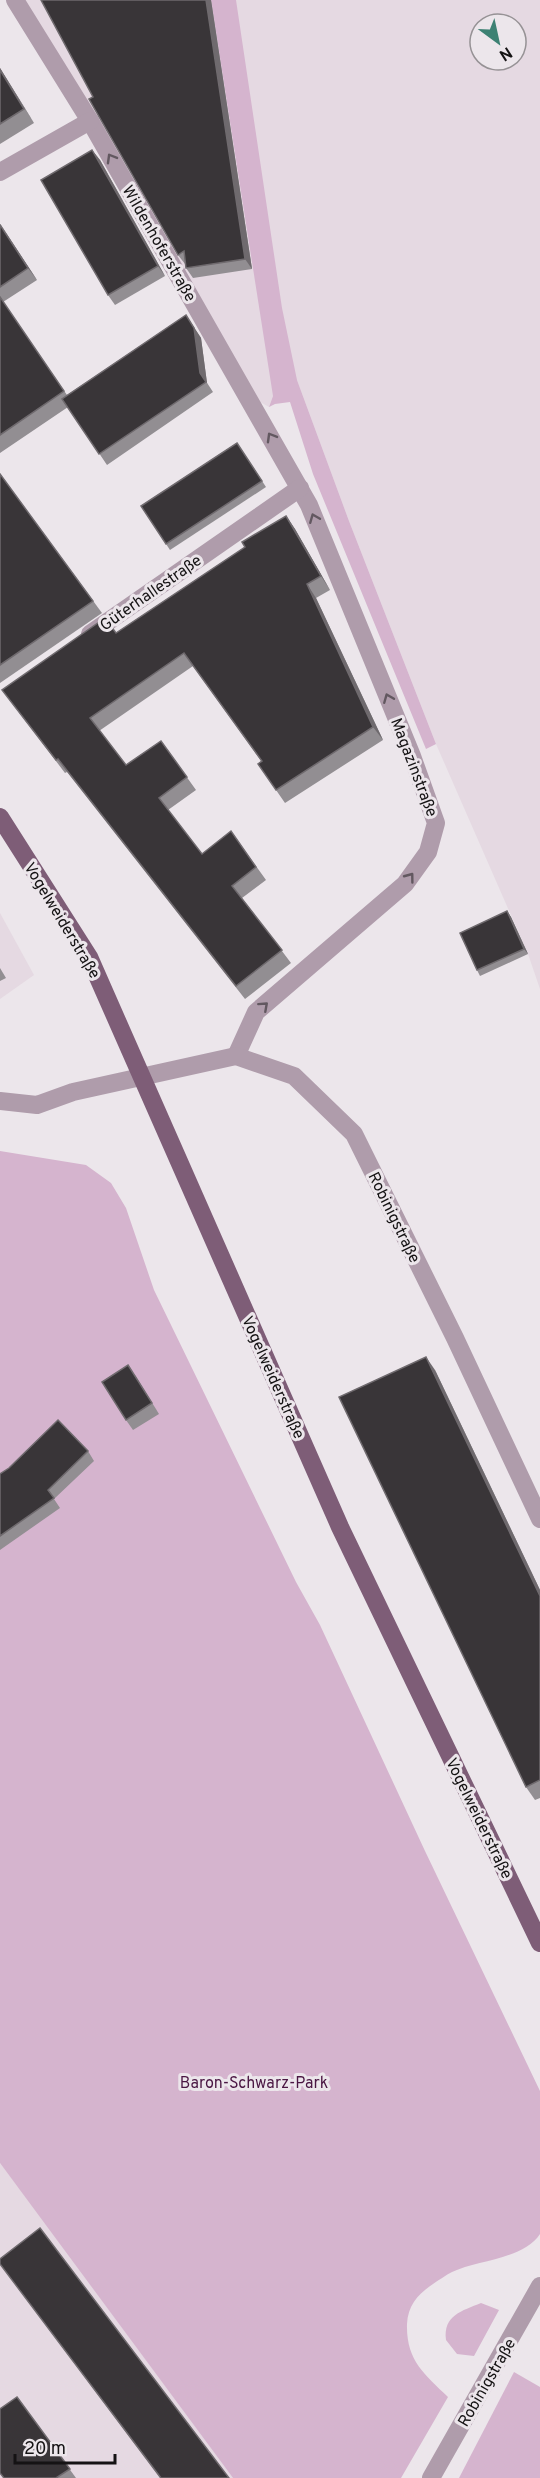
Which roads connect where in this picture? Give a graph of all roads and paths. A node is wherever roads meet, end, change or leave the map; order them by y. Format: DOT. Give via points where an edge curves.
graph roads {
  1 [pos="15,0"];
  2 [pos="90,121"];
  3 [pos="0,172"];
  4 [pos="300,488"];
  5 [pos="78,642"];
  6 [pos="0,817"];
  7 [pos="236,1056"];
  8 [pos="142,1078"];
  9 [pos="0,1101"];
  10 [pos="540,1519"];
  11 [pos="540,1943"];
  12 [pos="540,2286"];
  13 [pos="431,2478"];
  1 -- 2 [label="street, Wildenhoferstraße"];
  2 -- 3 [label="street"];
  4 -- 2 [label="street, Wildenhoferstraße, one-way"];
  4 -- 5 [label="street, Güterhallestraße"];
  7 -- 4 [label="street, Magazinstraße, one-way" via="256,1012 405,884 429,852 436,823"];
  6 -- 8 [label="main road, Vogelweiderstraße" via="89,957"];
  7 -- 8 [label="street"];
  7 -- 10 [label="street, Robinigstraße" via="294,1076 354,1134"];
  8 -- 9 [label="street" via="73,1092 37,1105"];
  8 -- 11 [label="main road, Vogelweiderstraße" via="340,1527"];
  12 -- 13 [label="street, Robinigstraße"];
}
